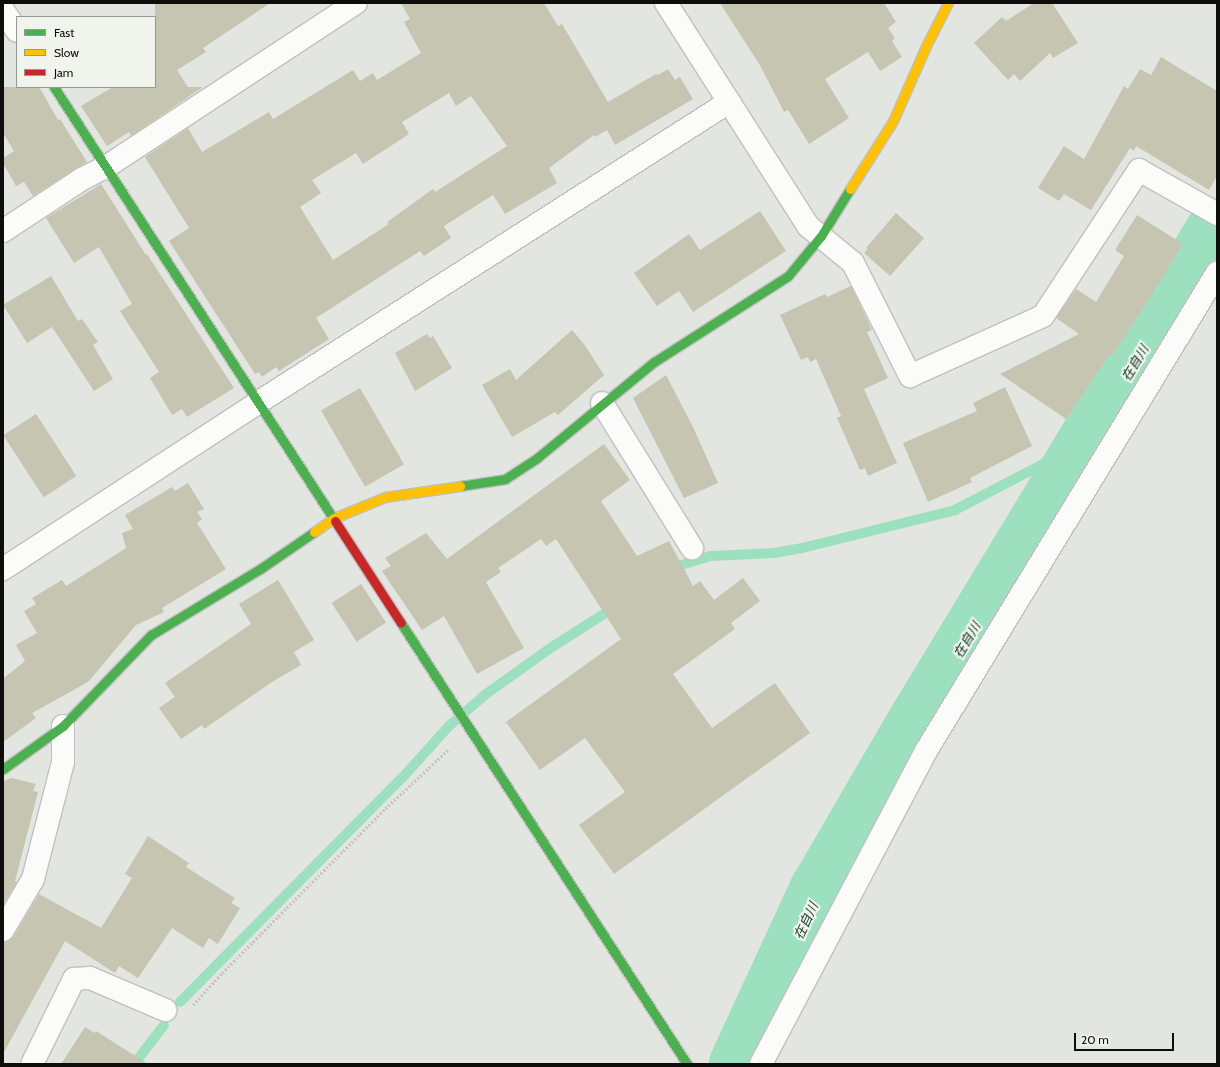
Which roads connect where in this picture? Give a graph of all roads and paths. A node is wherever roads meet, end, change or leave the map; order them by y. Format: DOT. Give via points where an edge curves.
graph roads {
  1 [pos="356,3"];
  2 [pos="666,3"];
  3 [pos="948,3"];
  4 [pos="3,10"];
  5 [pos="16,30"];
  6 [pos="55,88"];
  7 [pos="729,102"];
  8 [pos="106,168"];
  9 [pos="1217,214"];
  10 [pos="3,231"];
  11 [pos="821,236"];
  12 [pos="1217,273"];
  13 [pos="259,402"];
  14 [pos="602,403"];
  15 [pos="334,518"];
  16 [pos="692,548"];
  17 [pos="3,569"];
  18 [pos="63,726"];
  19 [pos="469,730"];
  20 [pos="3,769"];
  21 [pos="3,930"];
  22 [pos="165,1010"];
  23 [pos="32,1064"];
  24 [pos="687,1064"];
  25 [pos="761,1064"];
  1 -- 8 [label="street"];
  2 -- 7 [label="street"];
  3 -- 11 [label="street" via="927,44 894,121"];
  4 -- 5 [label="street"];
  6 -- 8 [label="street"];
  7 -- 11 [label="street" via="808,226"];
  7 -- 13 [label="street"];
  8 -- 10 [label="street" via="82,179"];
  8 -- 13 [label="street"];
  9 -- 11 [label="street" via="1139,170 1042,316 910,376 853,263"];
  11 -- 14 [label="street" via="788,276 654,362"];
  12 -- 25 [label="street" via="926,751"];
  13 -- 15 [label="street"];
  13 -- 17 [label="street"];
  14 -- 15 [label="street" via="537,458 505,479 385,497"];
  14 -- 16 [label="street"];
  15 -- 18 [label="street" via="260,569 150,635"];
  15 -- 19 [label="street"];
  18 -- 20 [label="street"];
  18 -- 21 [label="street" via="63,762 33,879"];
  19 -- 22 [label="path" via="382,812 222,973 185,1014"];
  19 -- 24 [label="street"];
  22 -- 23 [label="street" via="90,978 74,979"];
}
